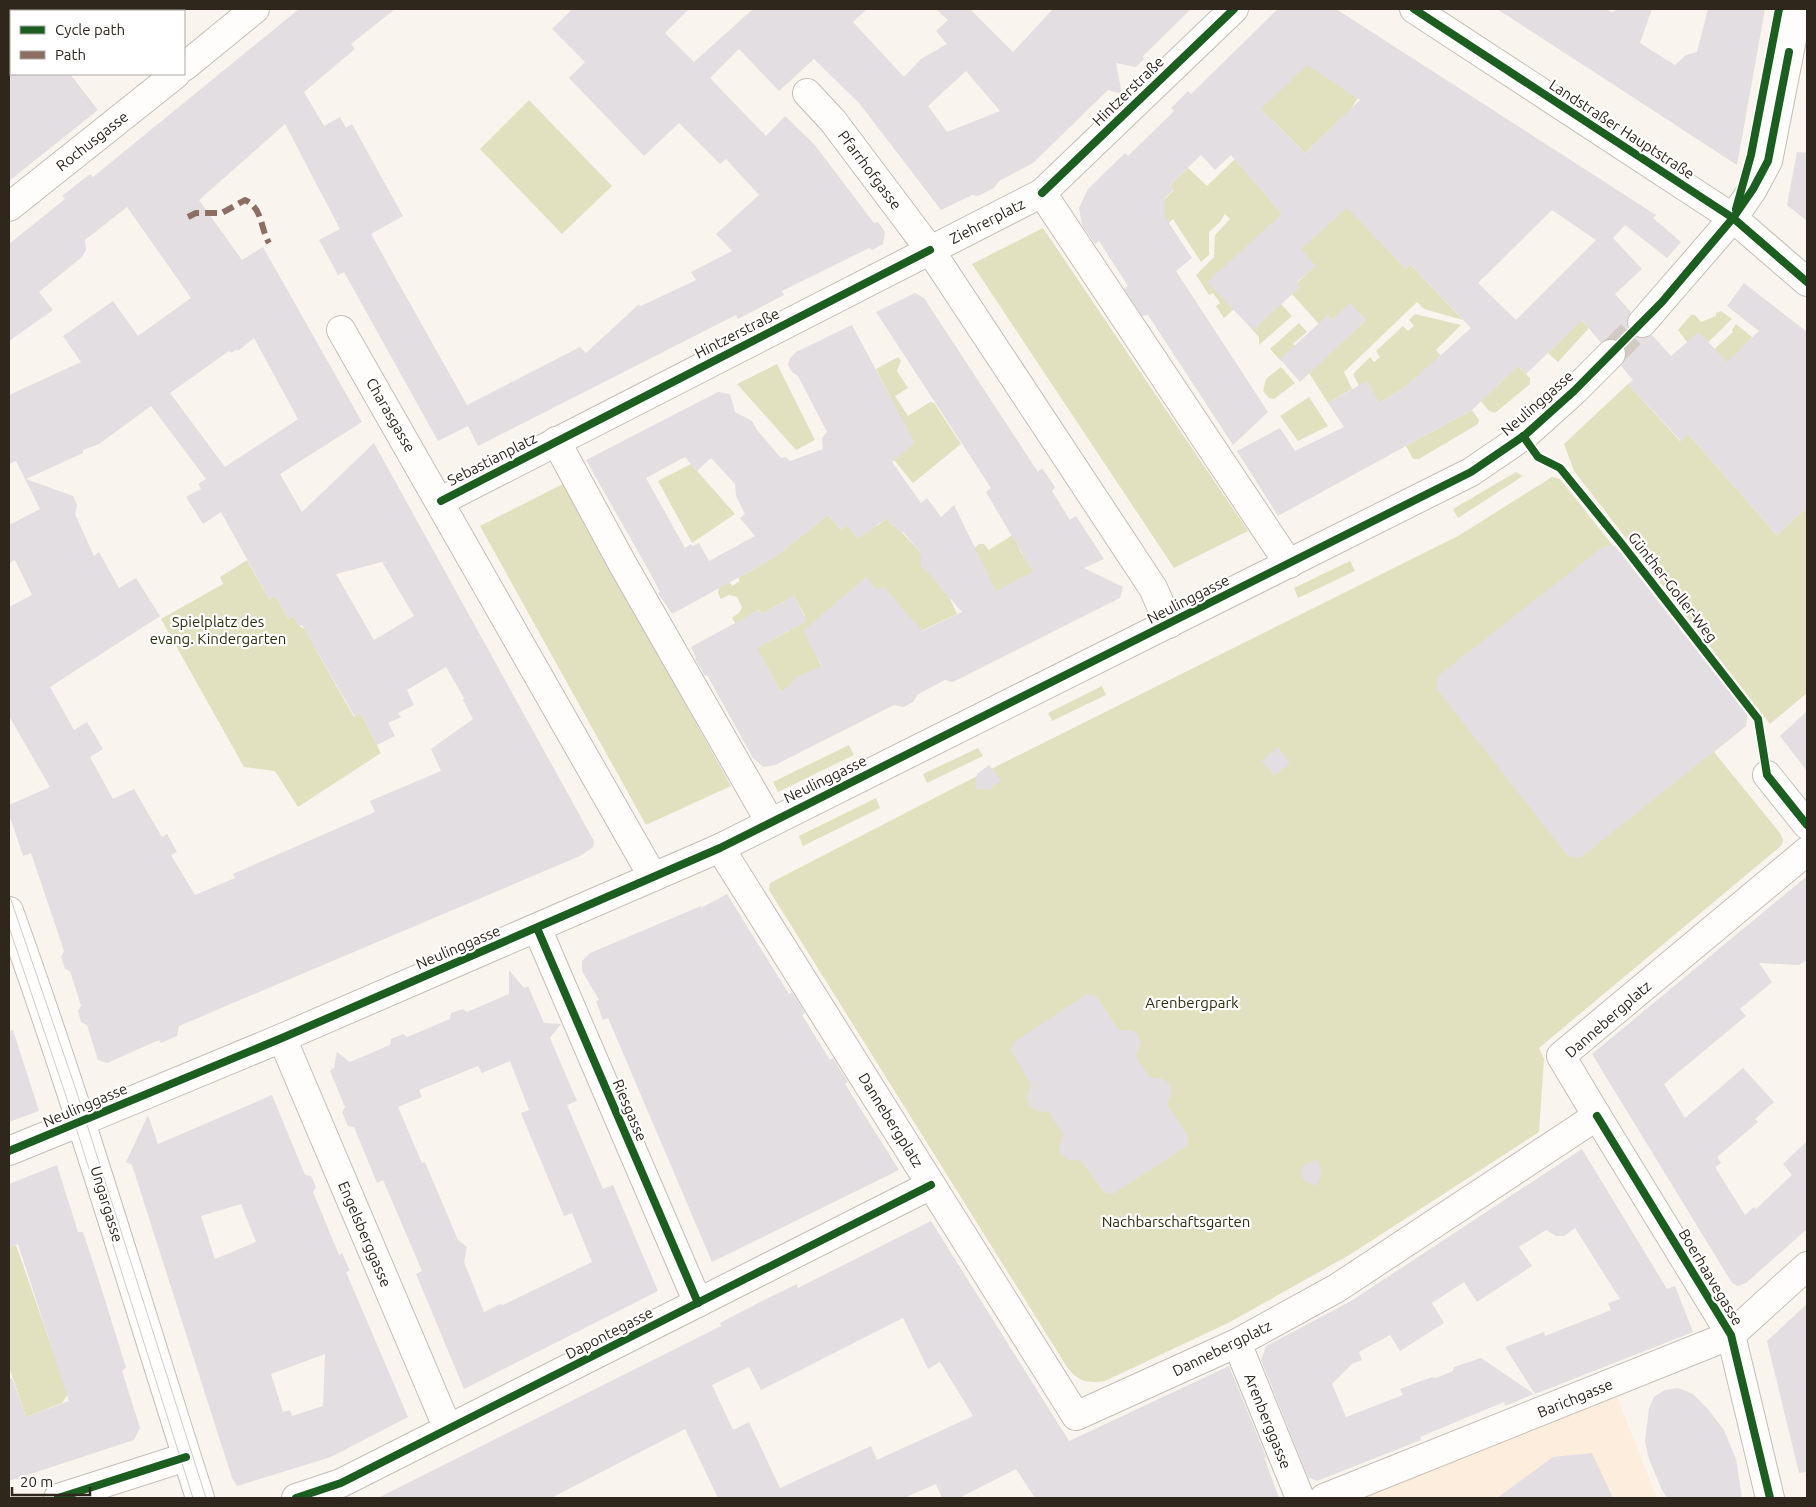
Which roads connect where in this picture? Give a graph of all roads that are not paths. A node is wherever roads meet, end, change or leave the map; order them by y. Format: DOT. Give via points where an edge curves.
graph roads {
  1 [pos="255,9"];
  2 [pos="1234,9"];
  3 [pos="1414,9"];
  4 [pos="1798,9"];
  5 [pos="185,64"];
  6 [pos="172,75"];
  7 [pos="807,93"];
  8 [pos="1042,193"];
  9 [pos="9,207"];
  10 [pos="1733,218"];
  11 [pos="930,250"];
  12 [pos="1807,282"];
  13 [pos="1642,323"];
  14 [pos="341,330"];
  15 [pos="1611,354"];
  16 [pos="556,441"];
  17 [pos="441,501"];
  18 [pos="1289,564"];
  19 [pos="1169,624"];
  20 [pos="1767,775"];
  21 [pos="770,822"];
  22 [pos="1807,825"];
  23 [pos="720,848"];
  24 [pos="1807,852"];
  25 [pos="653,877"];
  26 [pos="9,911"];
  27 [pos="537,928"];
  28 [pos="282,1038"];
  29 [pos="1597,1116"];
  30 [pos="80,1122"];
  31 [pos="9,1152"];
  32 [pos="931,1185"];
  33 [pos="1807,1266"];
  34 [pos="698,1303"];
  35 [pos="1731,1336"];
  36 [pos="1237,1343"];
  37 [pos="448,1429"];
  38 [pos="186,1457"];
  39 [pos="58,1498"];
  40 [pos="200,1498"];
  41 [pos="296,1498"];
  42 [pos="1300,1498"];
  43 [pos="1324,1498"];
  44 [pos="1770,1498"];
  1 -- 5 [label="street, Rochusgasse"];
  2 -- 8 [label="street, Hintzerstraße"];
  3 -- 10 [label="street, Landstraßer Hauptstraße"];
  4 -- 10 [label="street" via="1768,161"];
  6 -- 9 [label="street, Rochusgasse"];
  7 -- 11 [label="street, Pfarrhofgasse"];
  8 -- 11 [label="street, Ziehrerplatz"];
  8 -- 18 [label="street, Ziehrerplatz"];
  10 -- 12 [label="street, Landstraßer Hauptstraße"];
  10 -- 13 [label="street"];
  11 -- 16 [label="street, Hintzerstraße"];
  11 -- 19 [label="street, Ziehrerplatz" via="1153,588"];
  14 -- 17 [label="street, Charasgasse"];
  15 -- 18 [label="street, Neulinggasse" via="1524,435 1471,472"];
  16 -- 17 [label="street, Sebastianplatz"];
  16 -- 21 [label="street, Sebastianplatz"];
  17 -- 25 [label="street, Sebastianplatz"];
  18 -- 19 [label="street, Neulinggasse"];
  19 -- 21 [label="street, Neulinggasse"];
  20 -- 22 [label="street"];
  21 -- 23 [label="street, Neulinggasse"];
  23 -- 25 [label="street, Neulinggasse"];
  23 -- 32 [label="street, Dannebergplatz"];
  24 -- 29 [label="street, Dannebergplatz" via="1561,1056"];
  25 -- 27 [label="street, Neulinggasse"];
  26 -- 30 [label="street, Ungargasse"];
  27 -- 28 [label="street, Neulinggasse"];
  27 -- 34 [label="street, Riesgasse"];
  28 -- 30 [label="street, Neulinggasse"];
  28 -- 37 [label="street, Engelsberggasse"];
  29 -- 35 [label="street, Boerhaavegasse"];
  29 -- 36 [label="street, Dannebergplatz" via="1337,1288"];
  30 -- 31 [label="street, Neulinggasse"];
  30 -- 38 [label="street, Ungargasse"];
  32 -- 34 [label="street, Dapontegasse"];
  32 -- 36 [label="street, Dannebergplatz" via="1076,1416"];
  33 -- 35 [label="street, Barichgasse"];
  34 -- 37 [label="street, Dapontegasse"];
  35 -- 43 [label="street, Barichgasse"];
  35 -- 44 [label="street, Boerhaavegasse"];
  36 -- 42 [label="street, Arenberggasse"];
  37 -- 41 [label="street, Dapontegasse" via="341,1483"];
  38 -- 39 [label="street"];
  38 -- 40 [label="street, Ungargasse"];
}
